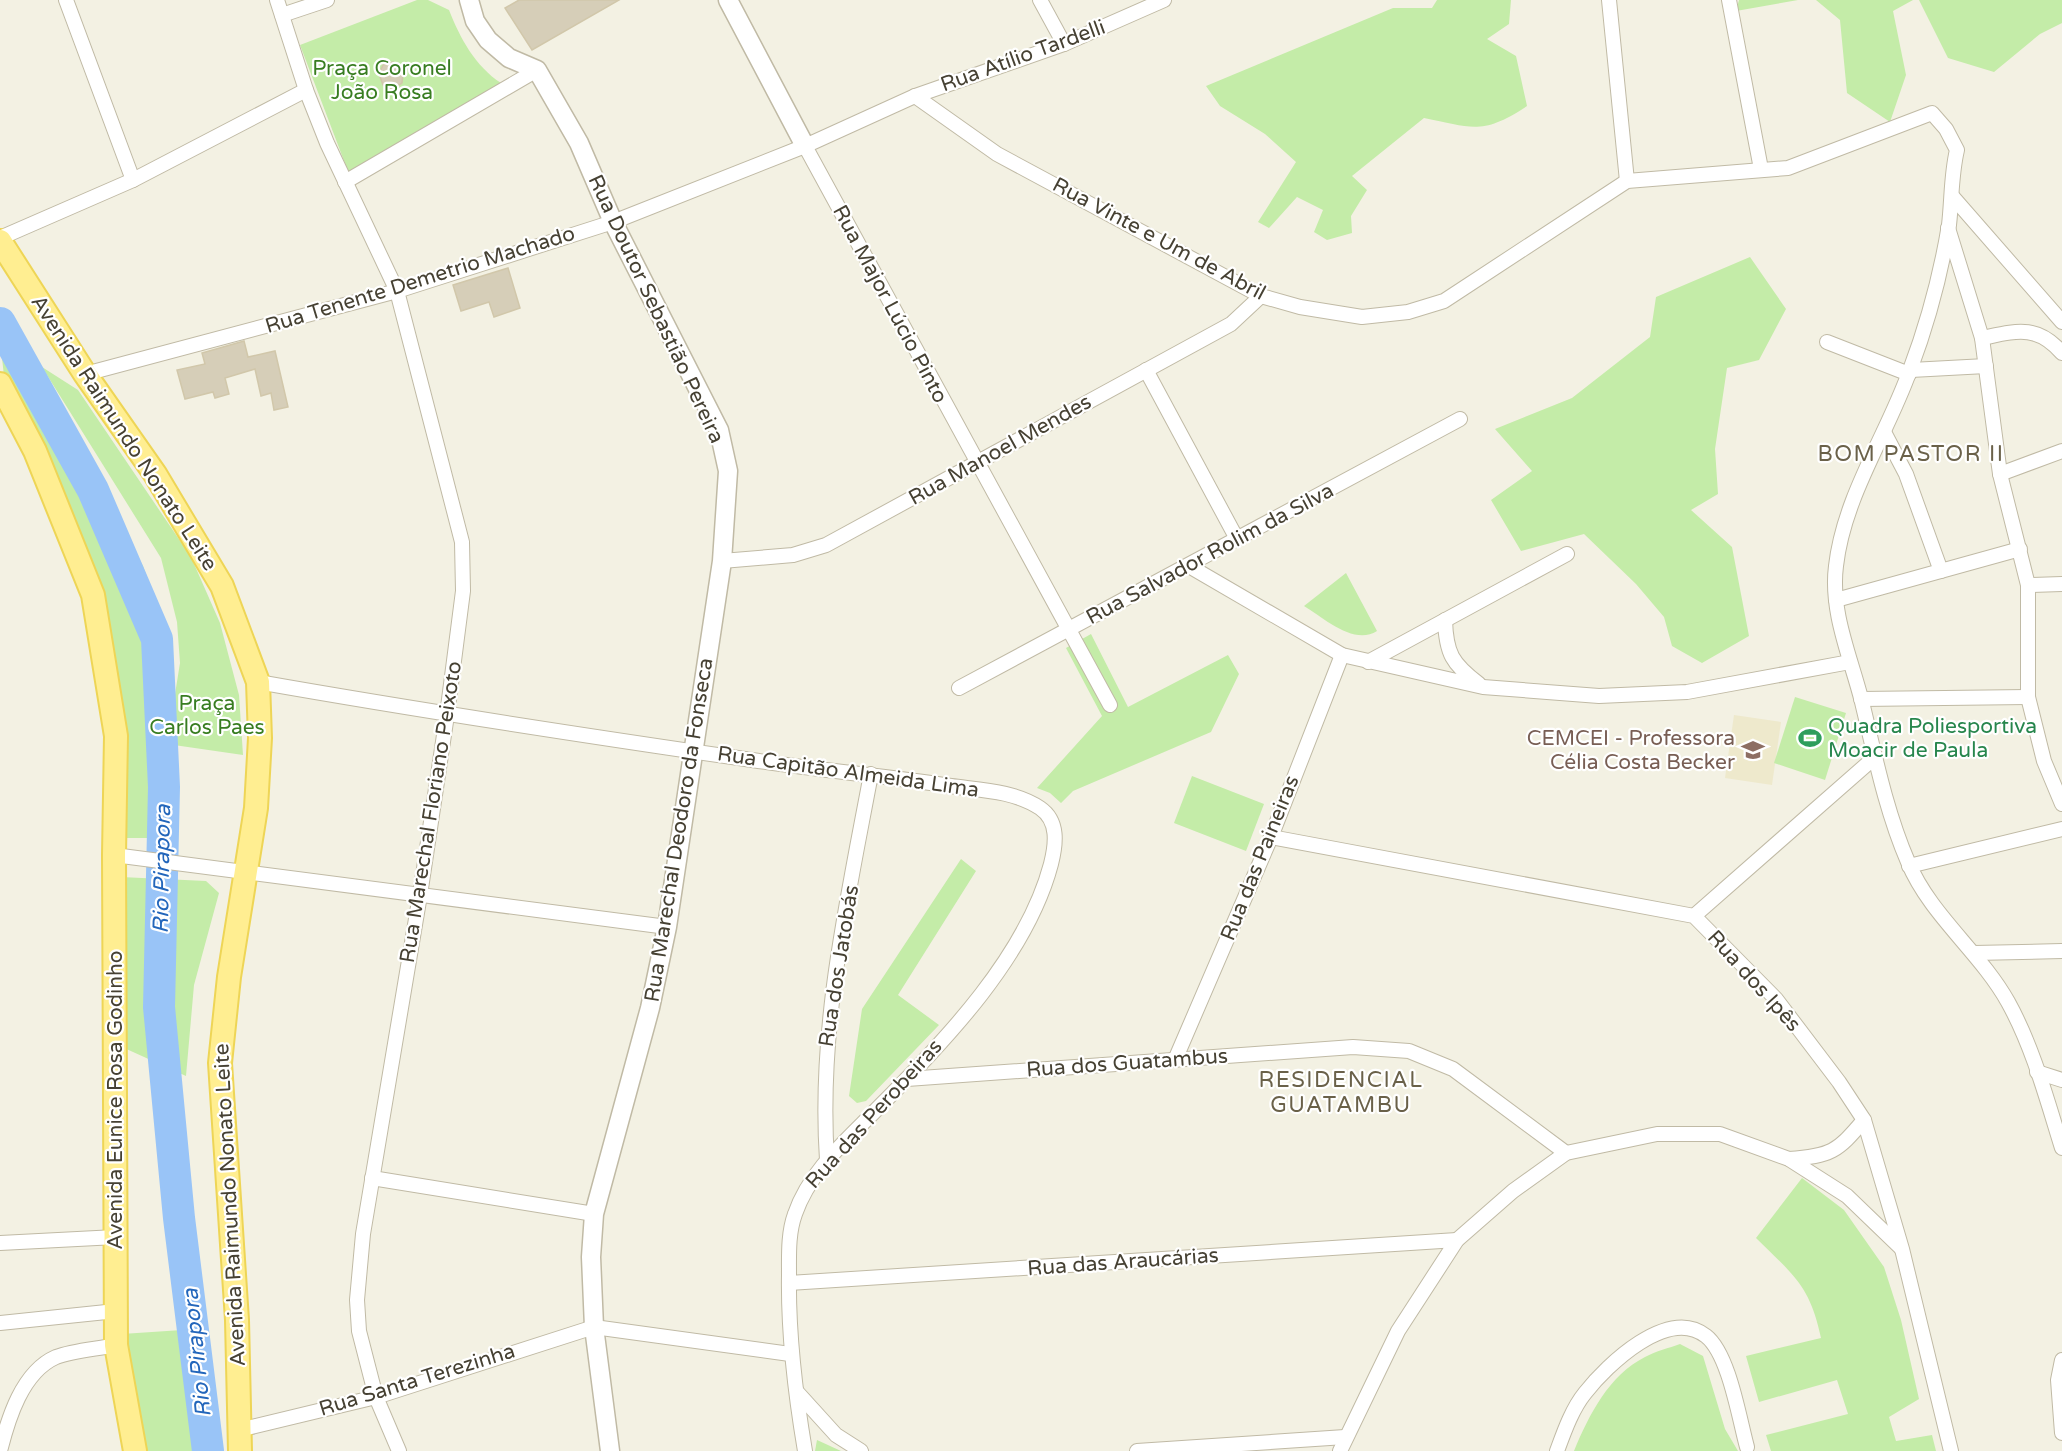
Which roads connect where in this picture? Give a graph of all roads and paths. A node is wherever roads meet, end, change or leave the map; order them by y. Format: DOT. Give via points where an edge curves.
graph roads {
  1 [pos="66,0"];
  2 [pos="277,0"];
  3 [pos="327,0"];
  4 [pos="469,0"];
  5 [pos="728,0"];
  6 [pos="1040,0"];
  7 [pos="1164,0"];
  8 [pos="1609,0"];
  9 [pos="1729,0"];
  10 [pos="282,15"];
  11 [pos="1064,44"];
  12 [pos="537,69"];
  13 [pos="306,90"];
  14 [pos="915,96"];
  15 [pos="805,146"];
  16 [pos="1761,170"];
  17 [pos="133,180"];
  18 [pos="1627,181"];
  19 [pos="345,182"];
  20 [pos="1952,196"];
  21 [pos="613,222"];
  22 [pos="1948,228"];
  23 [pos="0,239"];
  24 [pos="397,291"];
  25 [pos="1261,296"];
  26 [pos="2062,322"];
  27 [pos="1982,338"];
  28 [pos="1827,342"];
  29 [pos="2062,353"];
  30 [pos="1986,366"];
  31 [pos="1146,370"];
  32 [pos="1910,372"];
  33 [pos="85,374"];
  34 [pos="0,384"];
  35 [pos="1460,419"];
  36 [pos="1884,432"];
  37 [pos="2062,451"];
  38 [pos="975,463"];
  39 [pos="2000,474"];
  40 [pos="1237,539"];
  41 [pos="2020,549"];
  42 [pos="1567,554"];
  43 [pos="722,561"];
  44 [pos="1189,566"];
  45 [pos="1941,571"];
  46 [pos="2062,584"];
  47 [pos="2028,585"];
  48 [pos="1836,600"];
  49 [pos="1445,620"];
  50 [pos="1067,630"];
  51 [pos="1342,655"];
  52 [pos="1368,662"];
  53 [pos="1850,662"];
  54 [pos="258,682"];
  55 [pos="1483,687"];
  56 [pos="959,688"];
  57 [pos="2028,697"];
  58 [pos="1861,699"];
  59 [pos="1110,705"];
  60 [pos="447,715"];
  61 [pos="694,750"];
  62 [pos="1874,758"];
  63 [pos="872,774"];
  64 [pos="2062,804"];
  65 [pos="1044,810"];
  66 [pos="2062,829"];
  67 [pos="1270,837"];
  68 [pos="121,855"];
  69 [pos="1909,866"];
  70 [pos="246,871"];
  71 [pos="420,895"];
  72 [pos="1694,916"];
  73 [pos="667,927"];
  74 [pos="2062,951"];
  75 [pos="1974,954"];
  76 [pos="1176,1060"];
  77 [pos="2037,1072"];
  78 [pos="908,1079"];
  79 [pos="2062,1080"];
  80 [pos="1864,1120"];
  81 [pos="2062,1148"];
  82 [pos="1566,1153"];
  83 [pos="1789,1159"];
  84 [pos="827,1160"];
  85 [pos="372,1178"];
  86 [pos="594,1214"];
  87 [pos="116,1237"];
  88 [pos="1457,1240"];
  89 [pos="0,1243"];
  90 [pos="1902,1249"];
  91 [pos="789,1283"];
  92 [pos="116,1311"];
  93 [pos="0,1323"];
  94 [pos="594,1327"];
  95 [pos="116,1345"];
  96 [pos="790,1354"];
  97 [pos="2062,1360"];
  98 [pos="795,1390"];
  99 [pos="376,1396"];
  100 [pos="2062,1433"];
  101 [pos="1345,1437"];
  102 [pos="240,1441"];
  103 [pos="1746,1447"];
  104 [pos="0,1451"];
  105 [pos="135,1451"];
  106 [pos="399,1451"];
  107 [pos="610,1451"];
  108 [pos="805,1451"];
  109 [pos="861,1451"];
  110 [pos="1137,1451"];
  111 [pos="1340,1451"];
  112 [pos="1557,1451"];
  113 [pos="1951,1451"];
  1 -- 17 [label="street"];
  2 -- 10 [label="street"];
  3 -- 10 [label="street"];
  4 -- 12 [label="street" via="488,40 508,58"];
  5 -- 15 [label="street"];
  6 -- 11 [label="street"];
  7 -- 11 [label="street, Rua Atílio Tardelli"];
  8 -- 18 [label="street"];
  9 -- 16 [label="street"];
  10 -- 13 [label="street"];
  11 -- 14 [label="street, Rua Atílio Tardelli"];
  12 -- 19 [label="street"];
  12 -- 21 [label="street, Rua Doutor Sebastião Pereira" via="579,143"];
  13 -- 17 [label="street"];
  13 -- 19 [label="street"];
  14 -- 15 [label="street, Rua Tenente Demetrio Machado"];
  14 -- 25 [label="street, Rua Vinte e Um de Abril" via="997,154"];
  15 -- 21 [label="street, Rua Tenente Demetrio Machado"];
  15 -- 38 [label="street, Rua Major Lúcio Pinto"];
  16 -- 18 [label="street, Rua Vinte e Um de Abril"];
  16 -- 20 [label="street, Rua Vinte e Um de Abril" via="1807,162 1932,113 1957,150 1951,176"];
  17 -- 23 [label="street"];
  18 -- 25 [label="street, Rua Vinte e Um de Abril" via="1444,301 1408,312 1362,317"];
  19 -- 24 [label="street, Rua Marechal Floriano Peixoto"];
  20 -- 22 [label="street"];
  20 -- 26 [label="street"];
  21 -- 24 [label="street, Rua Tenente Demetrio Machado"];
  21 -- 43 [label="street, Rua Doutor Sebastião Pereira" via="718,430 728,471"];
  22 -- 27 [label="street"];
  22 -- 32 [label="street"];
  23 -- 33 [label="main road, Avenida Raimundo Nonato Leite"];
  24 -- 33 [label="street, Rua Tenente Demetrio Machado"];
  24 -- 60 [label="street, Rua Marechal Floriano Peixoto" via="462,542 463,591"];
  25 -- 31 [label="street, Rua Manoel Mendes" via="1231,324"];
  27 -- 29 [label="street" via="2021,330 2040,334"];
  27 -- 30 [label="street"];
  28 -- 32 [label="street"];
  30 -- 32 [label="street"];
  30 -- 39 [label="street"];
  31 -- 38 [label="street, Rua Manoel Mendes"];
  31 -- 40 [label="street"];
  32 -- 36 [label="street"];
  33 -- 54 [label="main road, Avenida Raimundo Nonato Leite" via="155,474 222,586"];
  34 -- 68 [label="main road, Avenida Eunice Rosa Godinho" via="35,452 93,595 116,736"];
  35 -- 40 [label="street, Rua Salvador Rolim da Silva"];
  36 -- 45 [label="street" via="1906,474"];
  36 -- 48 [label="street" via="1844,524 1835,567"];
  37 -- 39 [label="street"];
  38 -- 43 [label="street, Rua Manoel Mendes" via="826,545 793,555"];
  38 -- 50 [label="street, Rua Major Lúcio Pinto"];
  39 -- 41 [label="street"];
  40 -- 44 [label="street, Rua Salvador Rolim da Silva"];
  41 -- 45 [label="street"];
  41 -- 47 [label="street"];
  42 -- 49 [label="street"];
  43 -- 61 [label="street, Rua Marechal Deodoro da Fonseca"];
  44 -- 50 [label="street, Rua Salvador Rolim da Silva"];
  44 -- 51 [label="street"];
  45 -- 48 [label="street"];
  46 -- 47 [label="street"];
  47 -- 57 [label="street"];
  48 -- 53 [label="street"];
  49 -- 52 [label="street"];
  49 -- 55 [label="street" via="1452,660"];
  50 -- 56 [label="street, Rua Salvador Rolim da Silva"];
  50 -- 59 [label="street, Rua Major Lúcio Pinto"];
  51 -- 52 [label="street"];
  51 -- 67 [label="street, Rua das Paineiras"];
  52 -- 55 [label="street"];
  53 -- 55 [label="street" via="1687,692 1599,696"];
  53 -- 58 [label="street"];
  54 -- 60 [label="street, Rua Capitão Almeida Lima"];
  54 -- 70 [label="main road, Avenida Raimundo Nonato Leite" via="256,808"];
  57 -- 58 [label="street"];
  57 -- 64 [label="street" via="2044,761"];
  58 -- 62 [label="street"];
  60 -- 61 [label="street, Rua Capitão Almeida Lima"];
  60 -- 71 [label="street, Rua Marechal Floriano Peixoto"];
  61 -- 63 [label="street, Rua Capitão Almeida Lima" via="753,761"];
  61 -- 73 [label="street, Rua Marechal Deodoro da Fonseca"];
  62 -- 69 [label="street"];
  62 -- 72 [label="street"];
  63 -- 65 [label="street, Rua Capitão Almeida Lima" via="1022,798"];
  63 -- 84 [label="street, Rua dos Jatobás" via="834,975 825,1060"];
  65 -- 78 [label="street, Rua das Perobeiras" via="1054,826 1056,846 1045,889 1019,941 985,989"];
  66 -- 69 [label="street"];
  67 -- 72 [label="street, Rua dos Ipês"];
  67 -- 76 [label="street, Rua das Paineiras"];
  68 -- 70 [label="street"];
  68 -- 87 [label="main road, Avenida Eunice Rosa Godinho"];
  69 -- 75 [label="street" via="1932,904"];
  70 -- 71 [label="street"];
  70 -- 102 [label="main road, Avenida Raimundo Nonato Leite" via="220,1063 237,1320"];
  71 -- 73 [label="street"];
  71 -- 85 [label="street, Rua Marechal Floriano Peixoto"];
  72 -- 80 [label="street, Rua dos Ipês" via="1776,999"];
  73 -- 86 [label="street, Rua Marechal Deodoro da Fonseca" via="650,1008"];
  74 -- 75 [label="street"];
  75 -- 77 [label="street" via="2008,1002"];
  76 -- 78 [label="street, Rua dos Guatambus"];
  76 -- 82 [label="street, Rua dos Guatambus" via="1353,1047 1409,1051 1453,1069"];
  77 -- 79 [label="street"];
  77 -- 81 [label="street"];
  78 -- 84 [label="street, Rua das Perobeiras"];
  80 -- 83 [label="street" via="1843,1145 1823,1156"];
  80 -- 90 [label="street, Rua dos Ipês"];
  82 -- 83 [label="street" via="1657,1134 1720,1134"];
  82 -- 88 [label="street" via="1513,1191"];
  83 -- 90 [label="street" via="1847,1196"];
  84 -- 91 [label="street, Rua das Perobeiras" via="807,1185 794,1216"];
  85 -- 86 [label="street"];
  85 -- 99 [label="street, Rua Marechal Floriano Peixoto" via="357,1300 359,1331"];
  86 -- 94 [label="street, Rua Marechal Deodoro da Fonseca"];
  87 -- 89 [label="street"];
  87 -- 92 [label="main road, Avenida Eunice Rosa Godinho"];
  88 -- 91 [label="street, Rua das Araucárias"];
  88 -- 101 [label="street" via="1398,1331"];
  90 -- 113 [label="street, Rua dos Ipês"];
  91 -- 96 [label="street, Rua das Perobeiras"];
  92 -- 93 [label="street"];
  92 -- 95 [label="main road, Avenida Eunice Rosa Godinho"];
  94 -- 96 [label="street"];
  94 -- 99 [label="street, Rua Santa Terezinha"];
  94 -- 107 [label="street, Rua Marechal Deodoro da Fonseca"];
  95 -- 104 [label="street" via="56,1358 35,1372 16,1402"];
  95 -- 105 [label="main road, Avenida Eunice Rosa Godinho"];
  96 -- 98 [label="street, Rua das Perobeiras"];
  97 -- 100 [label="street" via="2058,1380"];
  98 -- 108 [label="street, Rua das Perobeiras"];
  98 -- 109 [label="street" via="836,1436"];
  99 -- 102 [label="street, Rua Santa Terezinha"];
  99 -- 106 [label="street, Rua Marechal Floriano Peixoto"];
  101 -- 110 [label="street"];
  101 -- 111 [label="street"];
  103 -- 112 [label="street" via="1722,1359 1706,1336 1683,1327 1656,1331 1607,1367 1583,1395"];
}
